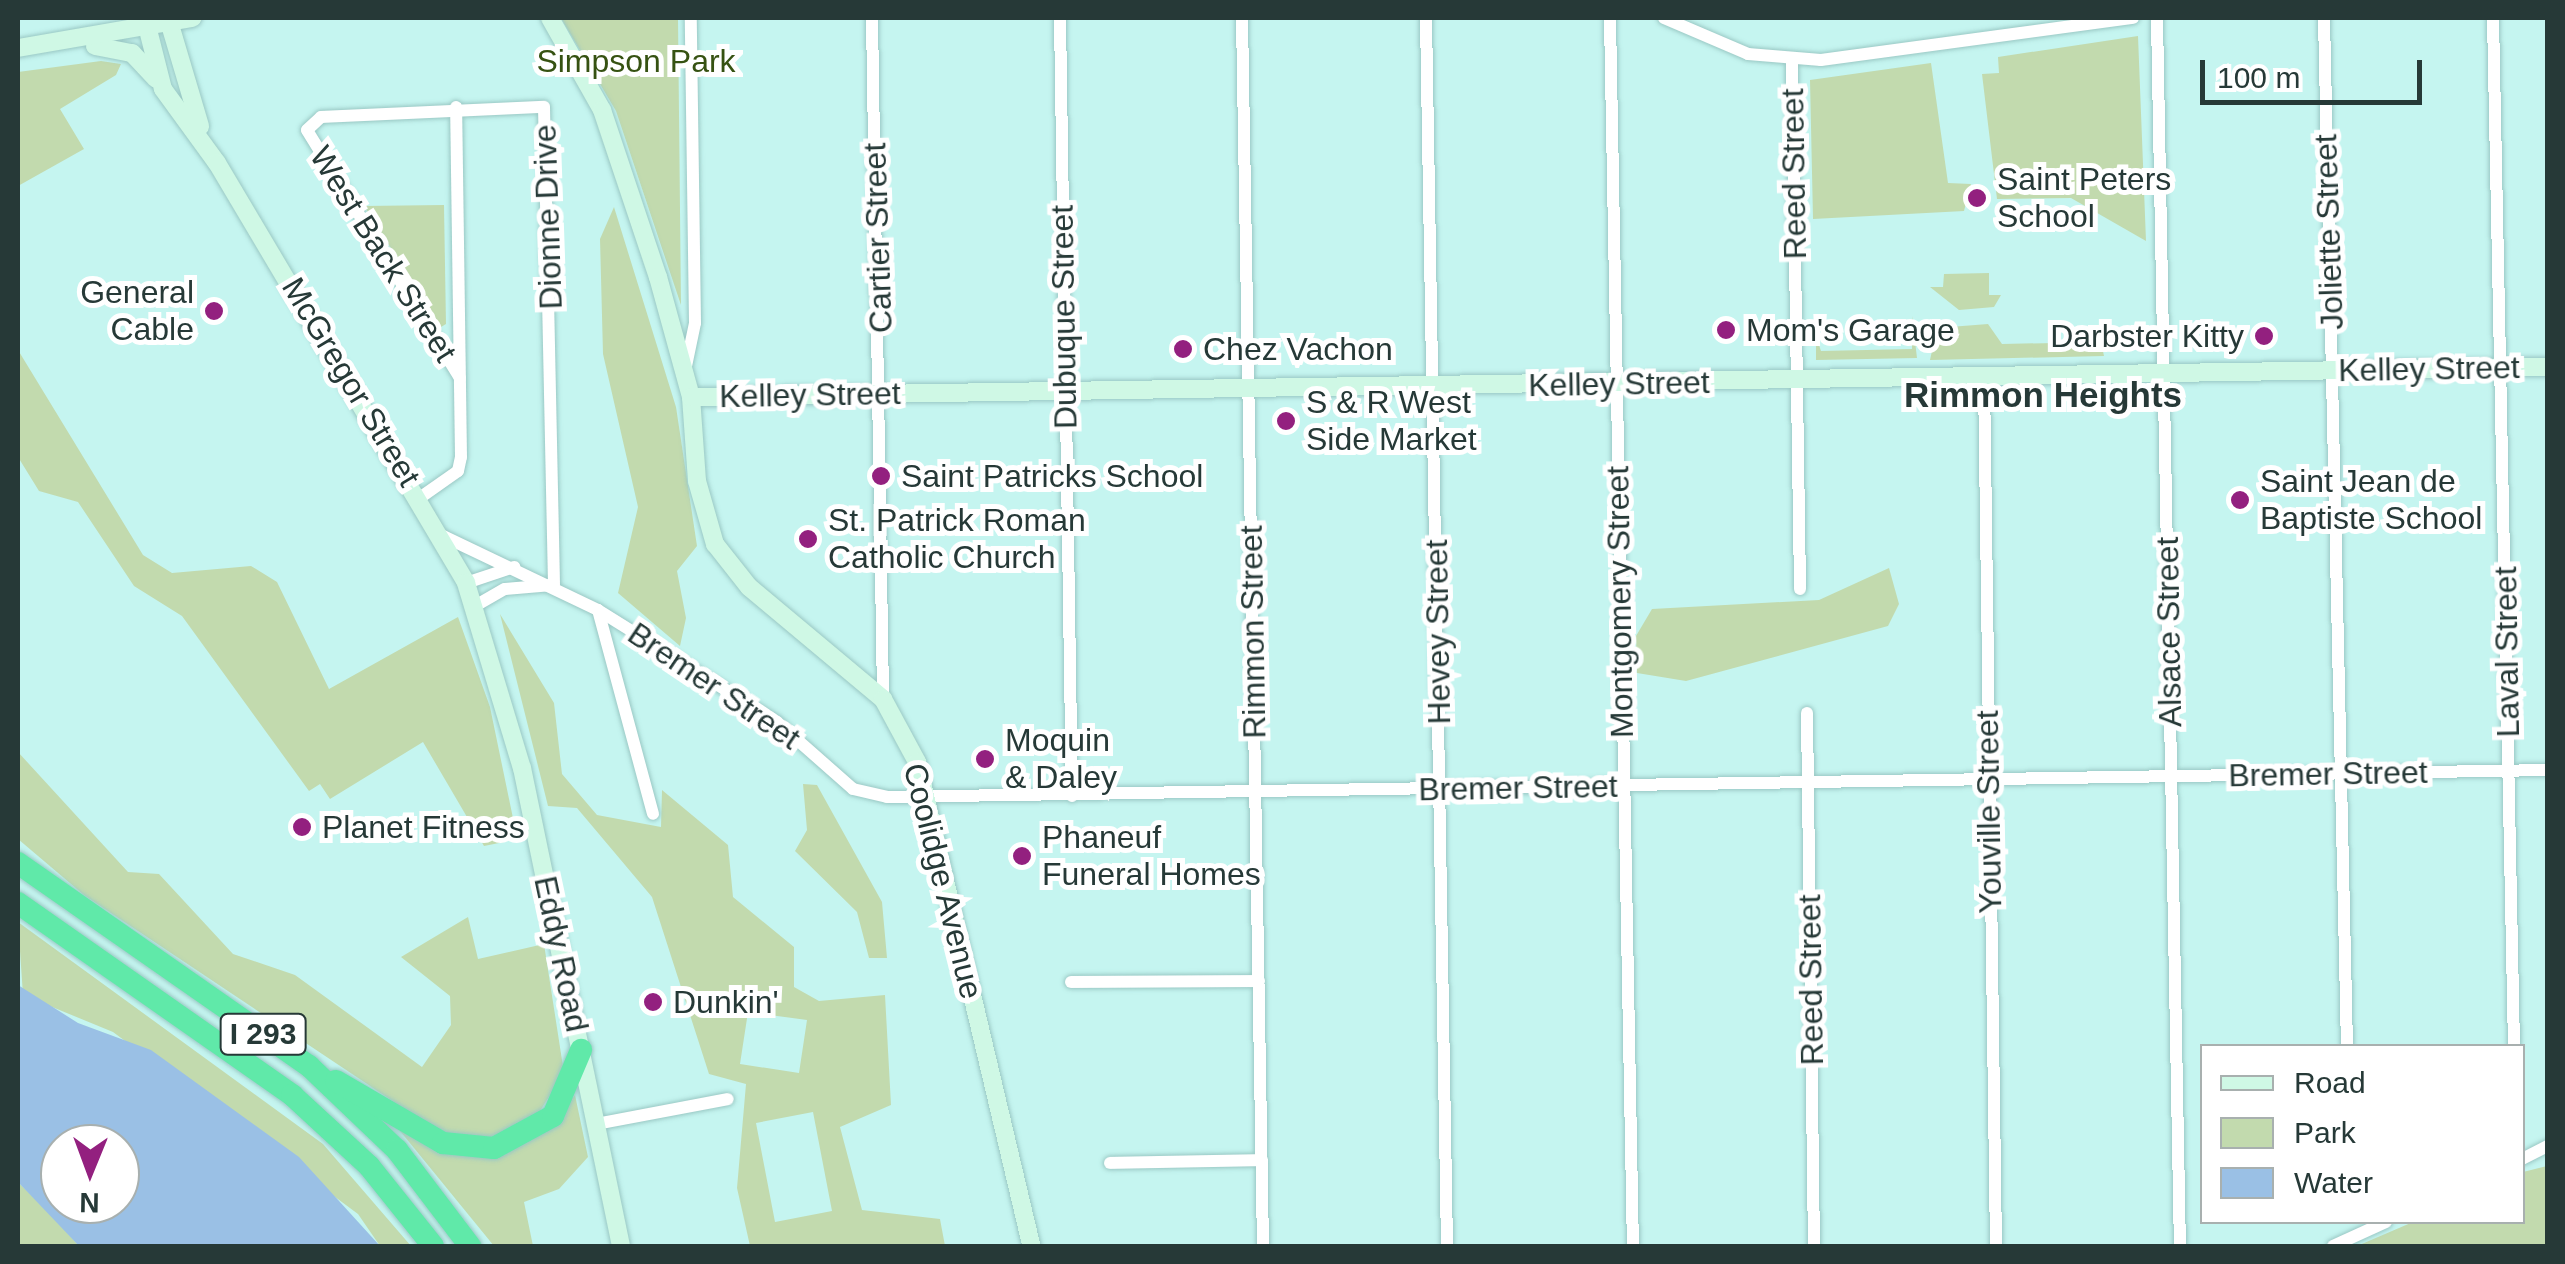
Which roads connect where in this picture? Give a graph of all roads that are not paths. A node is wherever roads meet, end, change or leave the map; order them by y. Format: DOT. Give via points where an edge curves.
graph roads {
  1 [pos="192,18"];
  2 [pos="691,18"];
  3 [pos="872,18"];
  4 [pos="1060,18"];
  5 [pos="1242,18"];
  6 [pos="1426,18"];
  7 [pos="1610,18"];
  8 [pos="1664,18"];
  9 [pos="2133,18"];
  10 [pos="2157,18"];
  11 [pos="2324,18"];
  12 [pos="2494,18"];
  13 [pos="550,19"];
  14 [pos="169,20"];
  15 [pos="145,23"];
  16 [pos="26,47"];
  17 [pos="1792,60"];
  18 [pos="163,89"];
  19 [pos="456,107"];
  20 [pos="217,163"];
  21 [pos="2548,367"];
  22 [pos="2501,368"];
  23 [pos="685,371"];
  24 [pos="2333,371"];
  25 [pos="2165,374"];
  26 [pos="460,378"];
  27 [pos="1984,378"];
  28 [pos="1796,381"];
  29 [pos="1616,384"];
  30 [pos="1435,387"];
  31 [pos="1250,390"];
  32 [pos="1065,391"];
  33 [pos="882,394"];
  34 [pos="691,396"];
  35 [pos="421,496"];
  36 [pos="444,536"];
  37 [pos="526,570"];
  38 [pos="466,583"];
  39 [pos="554,584"];
  40 [pos="1800,589"];
  41 [pos="474,606"];
  42 [pos="598,610"];
  43 [pos="883,699"];
  44 [pos="1808,712"];
  45 [pos="2548,770"];
  46 [pos="2509,771"];
  47 [pos="2341,774"];
  48 [pos="2171,777"];
  49 [pos="1988,780"];
  50 [pos="1809,783"];
  51 [pos="1622,786"];
  52 [pos="1439,789"];
  53 [pos="1256,792"];
  54 [pos="1072,796"];
  55 [pos="928,798"];
  56 [pos="653,814"];
  57 [pos="18,863"];
  58 [pos="18,903"];
  59 [pos="1259,981"];
  60 [pos="1072,982"];
  61 [pos="2346,1044"];
  62 [pos="2514,1044"];
  63 [pos="581,1050"];
  64 [pos="309,1066"];
  65 [pos="728,1099"];
  66 [pos="596,1124"];
  67 [pos="2548,1146"];
  68 [pos="2525,1158"];
  69 [pos="1262,1160"];
  70 [pos="1110,1162"];
  71 [pos="2350,1224"];
  72 [pos="2382,1224"];
  73 [pos="2352,1238"];
  74 [pos="433,1246"];
  75 [pos="470,1246"];
  76 [pos="621,1246"];
  77 [pos="1032,1246"];
  78 [pos="1263,1246"];
  79 [pos="1447,1246"];
  80 [pos="1633,1246"];
  81 [pos="1814,1246"];
  82 [pos="1996,1246"];
  83 [pos="2180,1246"];
  84 [pos="2333,1246"];
  1 -- 14 [label="street"];
  2 -- 23 [label="street" via="695,323"];
  3 -- 33 [label="street, Cartier Street"];
  4 -- 32 [label="street, Dubuque Street"];
  5 -- 31 [label="street, Rimmon Street"];
  6 -- 30 [label="street, Hevey Street"];
  7 -- 29 [label="street, Montgomery Street"];
  8 -- 17 [label="street" via="1716,44"];
  9 -- 17 [label="street"];
  10 -- 25 [label="street, Alsace Street"];
  11 -- 24 [label="street, Joliette Street"];
  12 -- 22 [label="street, Laval Street"];
  13 -- 23 [label="street, Coolidge Avenue" via="608,126"];
  14 -- 15 [label="street"];
  14 -- 20 [label="street, McGregor Street" via="183,88"];
  15 -- 16 [label="street"];
  15 -- 18 [label="street, McGregor Street"];
  16 -- 18 [label="street" via="115,46 139,58"];
  17 -- 28 [label="street, Reed Street"];
  18 -- 20 [label="street, McGregor Street"];
  19 -- 26 [label="street"];
  19 -- 26 [label="street, West Back Street" via="341,110 307,130"];
  19 -- 39 [label="street, Dionne Drive" via="546,113"];
  20 -- 35 [label="street, McGregor Street"];
  21 -- 22 [label="street, Kelley Street"];
  22 -- 24 [label="street, Kelley Street"];
  22 -- 46 [label="street, Laval Street"];
  23 -- 34 [label="street, Coolidge Avenue"];
  24 -- 25 [label="street, Kelley Street"];
  24 -- 47 [label="street, Joliette Street"];
  25 -- 27 [label="street, Kelley Street"];
  25 -- 48 [label="street, Alsace Street"];
  26 -- 35 [label="street" via="458,471"];
  27 -- 28 [label="street, Kelley Street"];
  27 -- 49 [label="street, Youville Street"];
  28 -- 29 [label="street, Kelley Street"];
  28 -- 40 [label="street, Reed Street"];
  29 -- 30 [label="street, Kelley Street"];
  29 -- 51 [label="street, Montgomery Street"];
  30 -- 31 [label="street, Kelley Street"];
  30 -- 52 [label="street, Hevey Street"];
  31 -- 32 [label="street, Kelley Street"];
  31 -- 53 [label="street, Rimmon Street"];
  32 -- 33 [label="street, Kelley Street"];
  32 -- 54 [label="street, Dubuque Street"];
  33 -- 34 [label="street, Kelley Street"];
  33 -- 43 [label="street, Cartier Street"];
  34 -- 43 [label="street, Coolidge Avenue" via="702,513 724,560"];
  35 -- 36 [label="street, McGregor Street"];
  36 -- 37 [label="street, Bremer Street"];
  36 -- 38 [label="street, McGregor Street"];
  37 -- 38 [label="street" via="502,566"];
  37 -- 39 [label="street, Bremer Street"];
  38 -- 41 [label="street, McGregor Street"];
  39 -- 41 [label="street" via="505,588"];
  39 -- 42 [label="street, Bremer Street"];
  41 -- 63 [label="street, Eddy Road" via="518,751"];
  42 -- 55 [label="street, Bremer Street" via="777,722 853,789"];
  42 -- 56 [label="street"];
  43 -- 55 [label="street, Coolidge Avenue"];
  44 -- 50 [label="street, Reed Street"];
  45 -- 46 [label="street, Bremer Street"];
  46 -- 47 [label="street, Bremer Street"];
  46 -- 62 [label="street, Laval Street"];
  47 -- 48 [label="street, Bremer Street"];
  47 -- 61 [label="street, Joliette Street"];
  48 -- 49 [label="street, Bremer Street"];
  48 -- 83 [label="street, Alsace Street"];
  49 -- 50 [label="street, Bremer Street"];
  49 -- 82 [label="street, Youville Street"];
  50 -- 51 [label="street, Bremer Street"];
  50 -- 81 [label="street, Reed Street"];
  51 -- 52 [label="street, Bremer Street"];
  51 -- 80 [label="street, Montgomery Street"];
  52 -- 53 [label="street, Bremer Street"];
  52 -- 79 [label="street, Hevey Street"];
  53 -- 54 [label="street, Bremer Street"];
  53 -- 59 [label="street, Rimmon Street"];
  54 -- 55 [label="street, Bremer Street"];
  55 -- 77 [label="street, Coolidge Avenue"];
  57 -- 64 [label="highway, I 293"];
  58 -- 74 [label="highway, I 293" via="292,1096 368,1166"];
  59 -- 60 [label="street"];
  59 -- 69 [label="street, Rimmon Street"];
  63 -- 64 [label="highway" via="554,1116 511,1144 477,1150 443,1144"];
  63 -- 66 [label="street, Eddy Road"];
  64 -- 75 [label="highway, I 293" via="397,1150"];
  65 -- 66 [label="street"];
  66 -- 76 [label="street, Eddy Road"];
  67 -- 68 [label="street"];
  69 -- 70 [label="street"];
  69 -- 78 [label="street, Rimmon Street"];
  71 -- 73 [label="street"];
  72 -- 73 [label="street"];
  73 -- 84 [label="street"];
}
